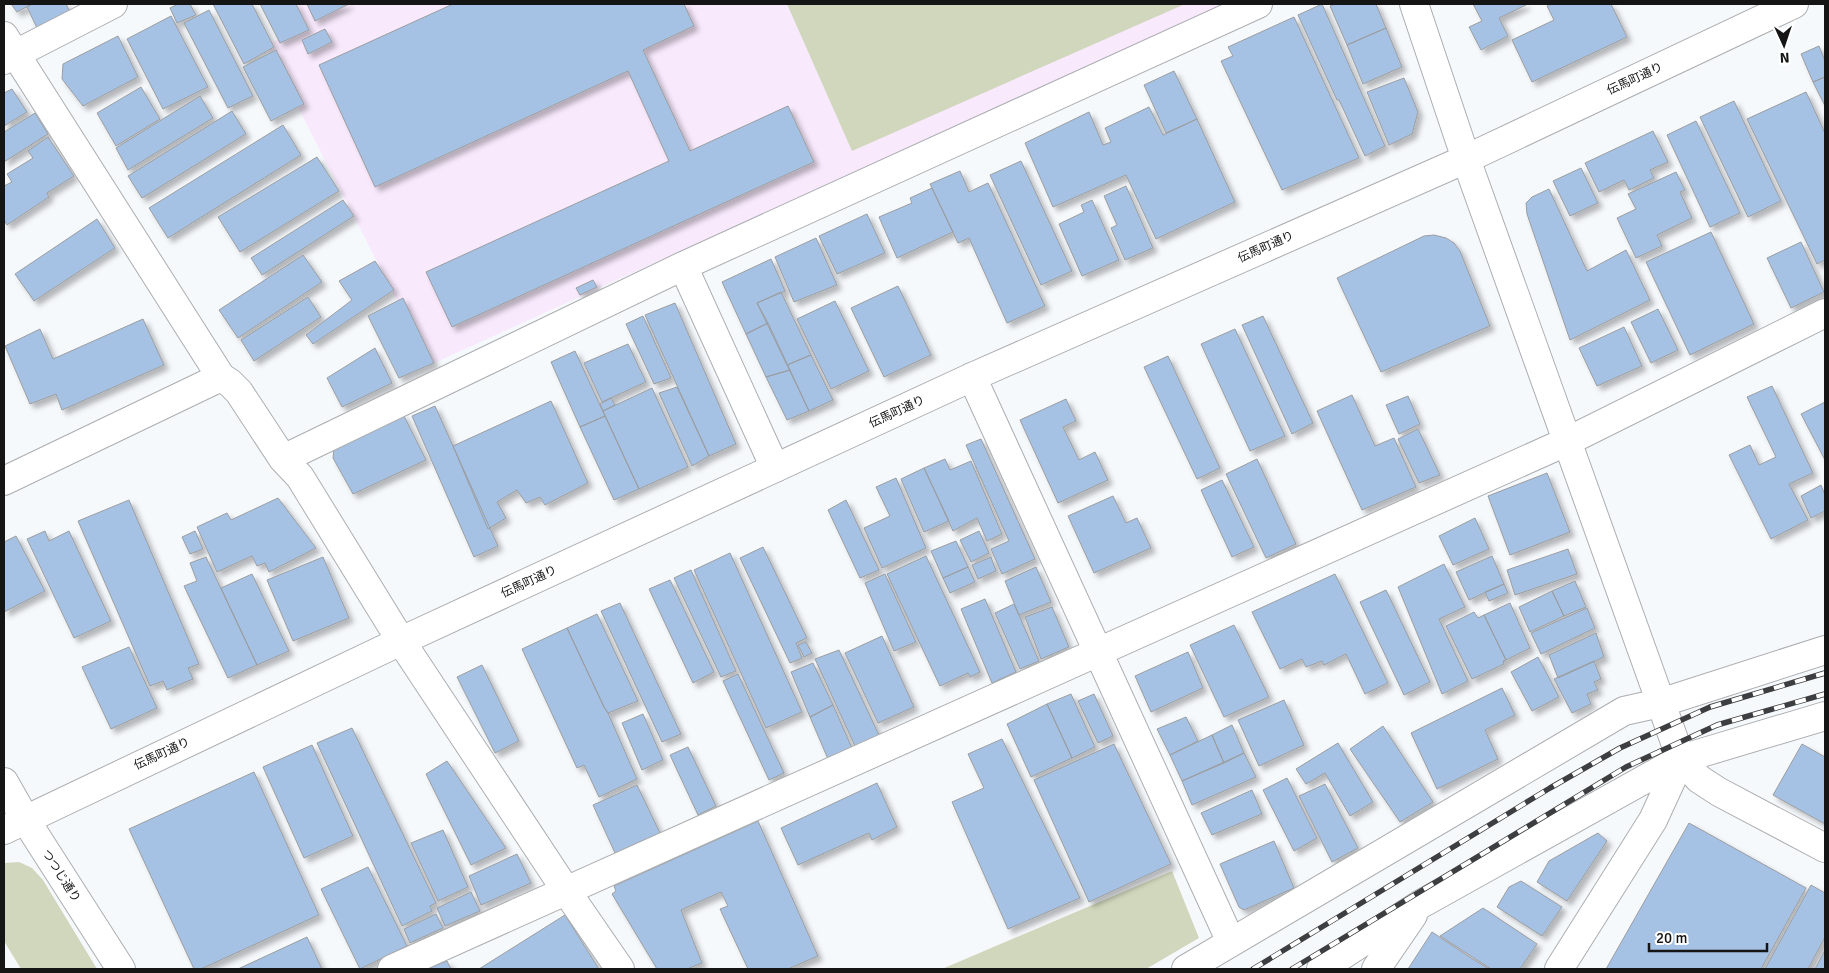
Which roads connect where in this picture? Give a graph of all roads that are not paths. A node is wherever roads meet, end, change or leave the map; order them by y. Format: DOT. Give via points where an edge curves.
graph roads {
  1 [pos="113,4"];
  2 [pos="1258,4"];
  3 [pos="1414,4"];
  4 [pos="1794,4"];
  5 [pos="8,50"];
  6 [pos="1466,159"];
  7 [pos="683,266"];
  8 [pos="1825,313"];
  9 [pos="221,377"];
  10 [pos="972,377"];
  11 [pos="1568,440"];
  12 [pos="283,458"];
  13 [pos="775,468"];
  14 [pos="4,481"];
  15 [pos="401,641"];
  16 [pos="1825,650"];
  17 [pos="1097,652"];
  18 [pos="1660,703"];
  19 [pos="1825,716"];
  20 [pos="1681,759"];
  21 [pos="4,782"];
  22 [pos="14,824"];
  23 [pos="1825,848"];
  24 [pos="567,892"];
  25 [pos="1421,904"];
  26 [pos="1231,942"];
  27 [pos="121,969"];
  28 [pos="392,969"];
  29 [pos="620,969"];
  30 [pos="1186,969"];
  31 [pos="1321,969"];
  32 [pos="1376,969"];
  33 [pos="1559,969"];
  1 -- 5 [label="street"];
  2 -- 7 [label="street"];
  3 -- 6 [label="street"];
  4 -- 6 [label="street, 伝馬町通り"];
  5 -- 9 [label="street"];
  6 -- 10 [label="street, 伝馬町通り"];
  6 -- 11 [label="street"];
  7 -- 12 [label="street"];
  7 -- 13 [label="street"];
  8 -- 11 [label="street"];
  9 -- 12 [label="street" via="239,392"];
  9 -- 14 [label="street"];
  10 -- 13 [label="street, 伝馬町通り"];
  10 -- 17 [label="street"];
  11 -- 17 [label="street"];
  11 -- 18 [label="street"];
  12 -- 15 [label="street" via="300,477"];
  13 -- 15 [label="street, 伝馬町通り"];
  15 -- 22 [label="street, 伝馬町通り"];
  15 -- 24 [label="street"];
  16 -- 18 [label="street"];
  17 -- 24 [label="street"];
  17 -- 26 [label="street"];
  18 -- 20 [label="street"];
  18 -- 26 [label="street" via="1624,711"];
  19 -- 20 [label="street"];
  20 -- 23 [label="street" via="1699,779 1718,792"];
  20 -- 25 [label="street"];
  20 -- 33 [label="street" via="1653,820"];
  21 -- 22 [label="street, つつじ通り"];
  22 -- 27 [label="street, つつじ通り"];
  24 -- 28 [label="street"];
  24 -- 29 [label="street"];
  25 -- 31 [label="street"];
  25 -- 32 [label="street"];
  26 -- 30 [label="street"];
}
